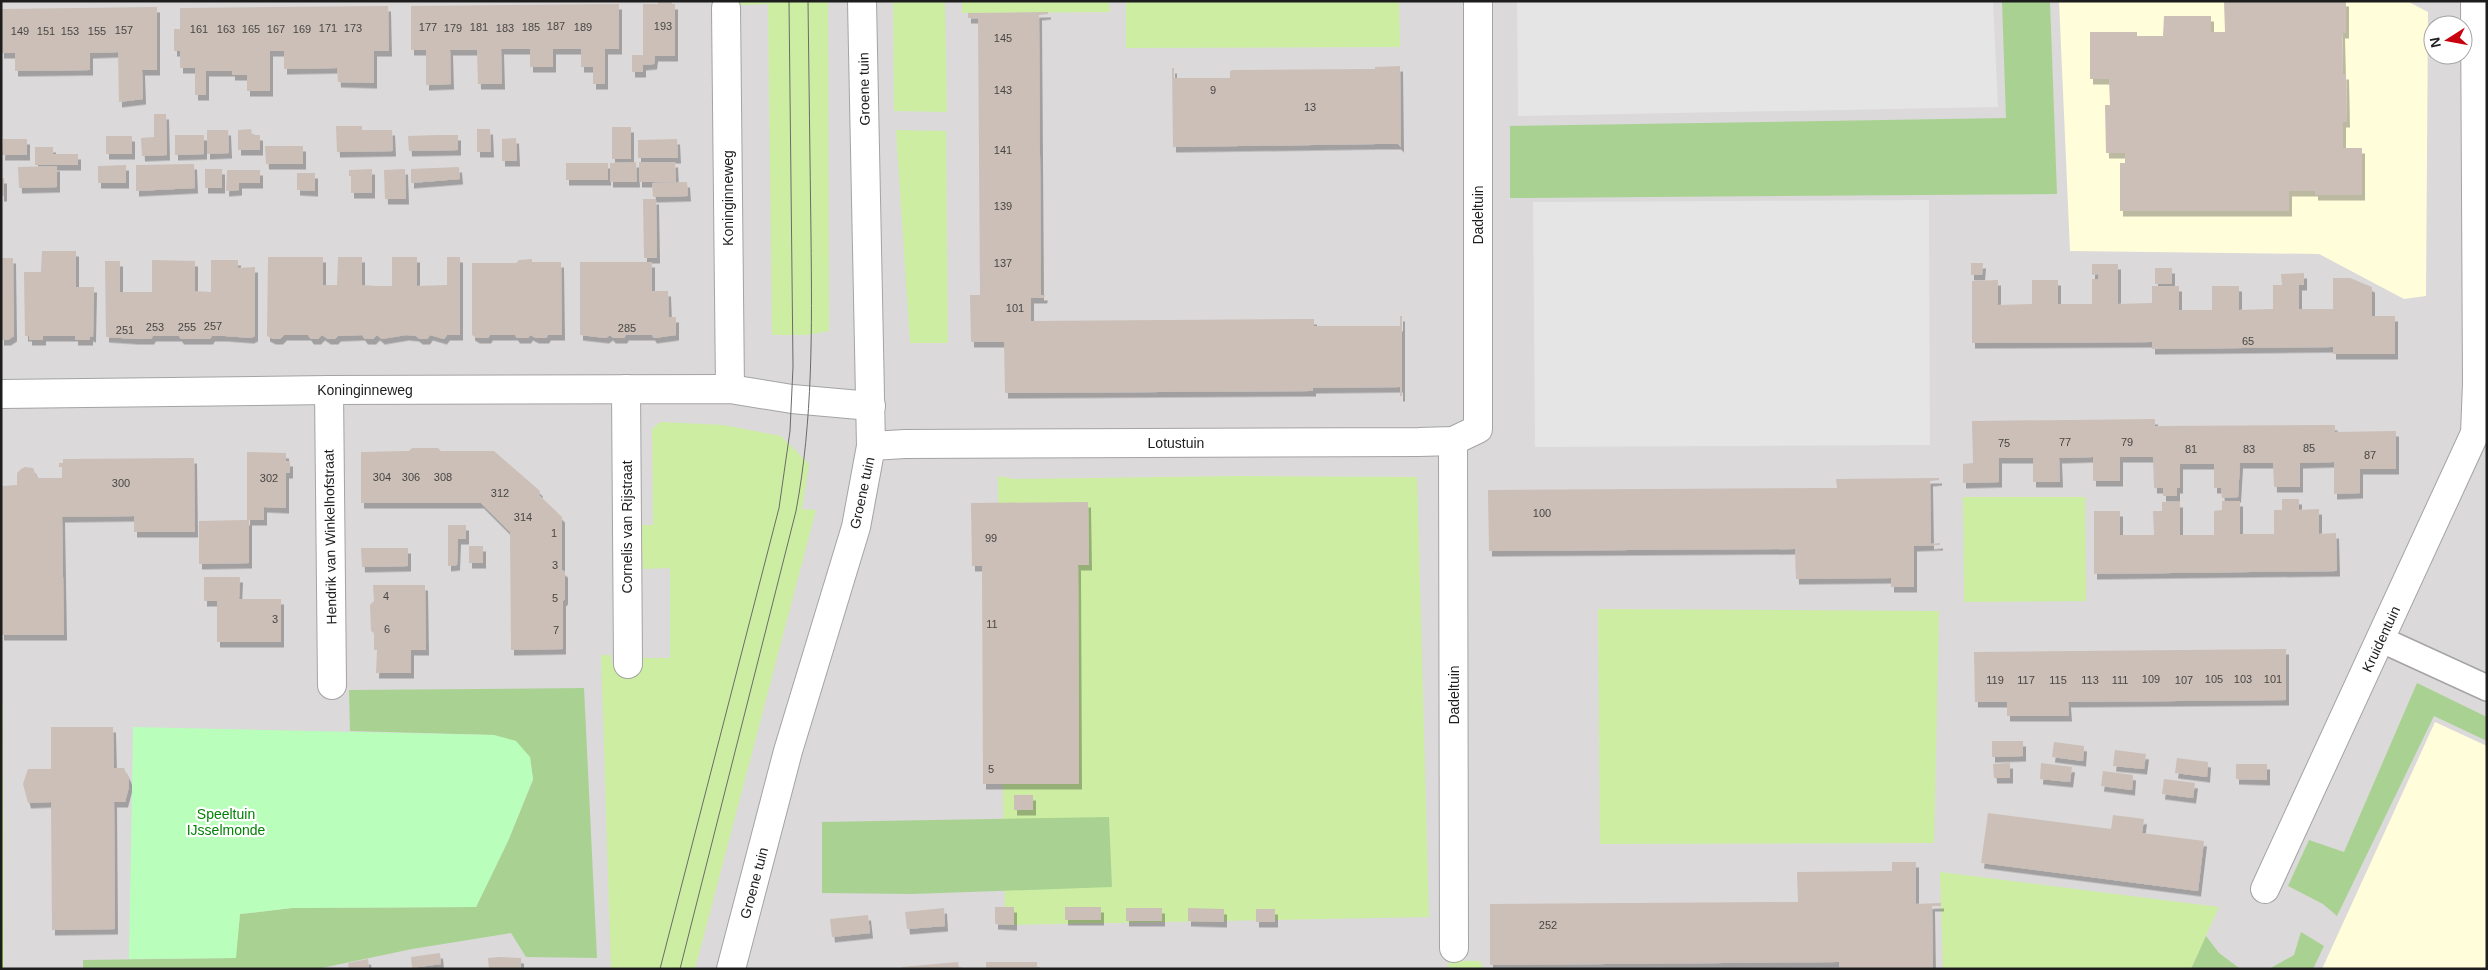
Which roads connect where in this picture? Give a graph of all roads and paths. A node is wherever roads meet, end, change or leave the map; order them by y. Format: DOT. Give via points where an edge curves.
graph roads {
  1 [pos="862,1"];
  2 [pos="1478,1"];
  3 [pos="2475,1"];
  4 [pos="726,8"];
  5 [pos="2482,384"];
  6 [pos="626,389"];
  7 [pos="730,389"];
  8 [pos="329,390"];
  9 [pos="1,394"];
  10 [pos="871,406"];
  11 [pos="1478,429"];
  12 [pos="1454,441"];
  13 [pos="871,446"];
  14 [pos="2380,639"];
  15 [pos="628,664"];
  16 [pos="332,685"];
  17 [pos="2487,688"];
  18 [pos="2265,889"];
  19 [pos="1454,948"];
  20 [pos="731,969"];
  1 -- 10 [label="street, Groene tuin"];
  2 -- 11 [label="street, Dadeltuin"];
  3 -- 5 [label="street, Kruidentuin"];
  4 -- 7 [label="street, Koninginneweg"];
  5 -- 14 [label="street, Kruidentuin" via="2475,433"];
  6 -- 7 [label="street, Koninginneweg"];
  6 -- 8 [label="street, Koninginneweg"];
  6 -- 15 [label="street, Cornelis van Rijstraat"];
  7 -- 10 [label="street, Koninginneweg" via="792,399"];
  8 -- 9 [label="street, Koninginneweg"];
  8 -- 16 [label="street, Hendrik van Winkelhofstraat"];
  10 -- 13 [label="street, Groene tuin"];
  11 -- 12 [label="street, Lotustuin"];
  12 -- 13 [label="street, Lotustuin"];
  12 -- 19 [label="street, Dadeltuin"];
  13 -- 20 [label="street, Groene tuin" via="856,527 788,752"];
  14 -- 17 [label="street"];
  14 -- 18 [label="street, Kruidentuin"];
}
